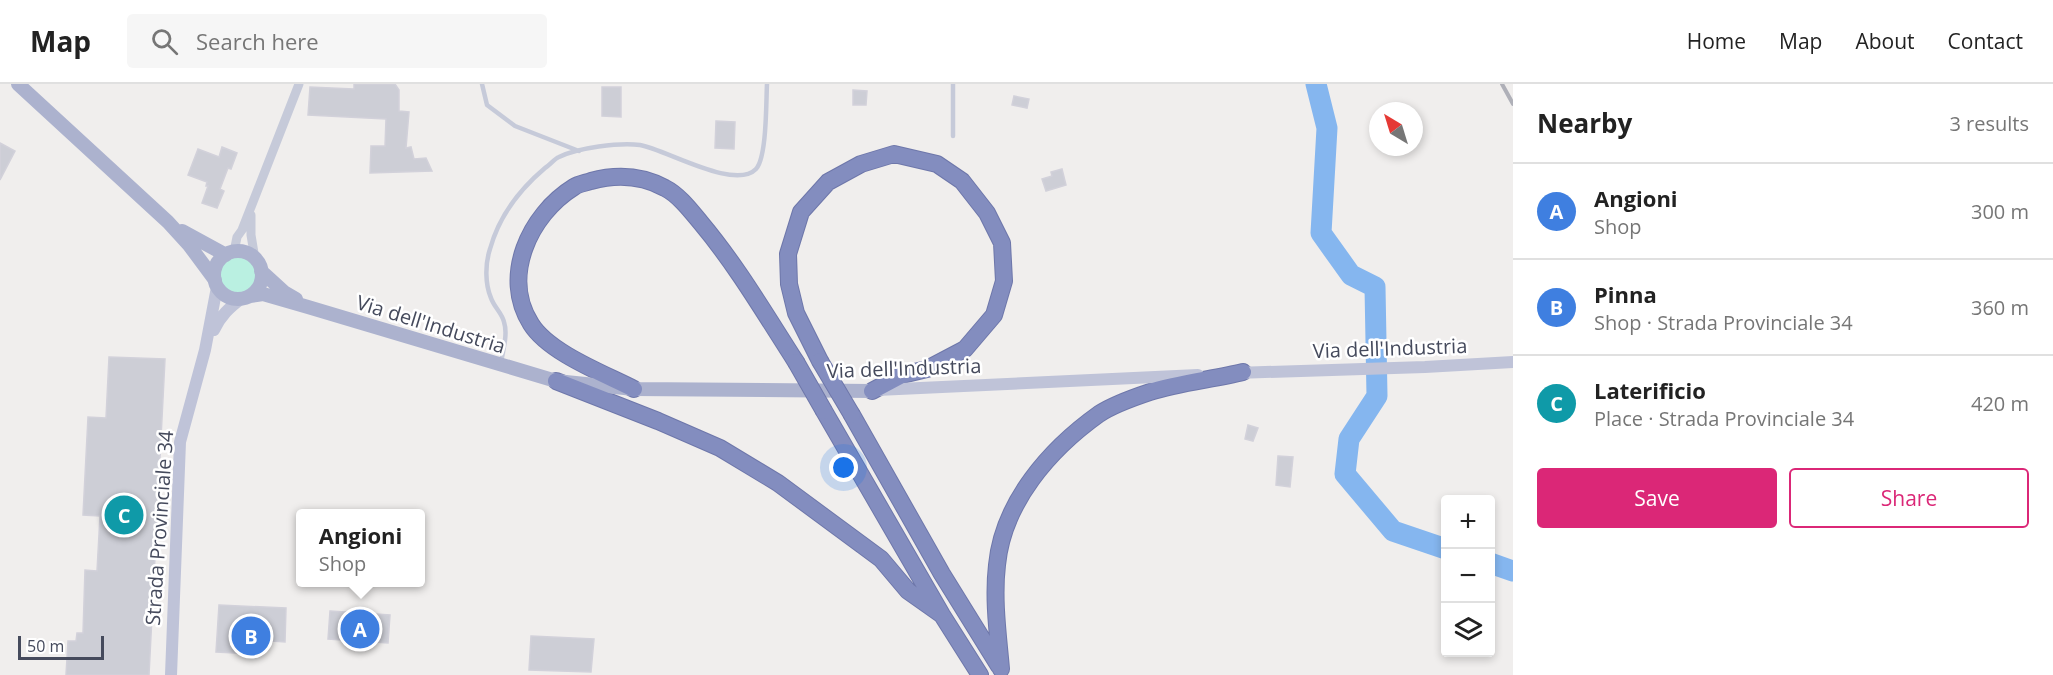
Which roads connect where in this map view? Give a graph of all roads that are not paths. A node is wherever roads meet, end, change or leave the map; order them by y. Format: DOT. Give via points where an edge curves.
graph roads {
  1 [pos="18,84"];
  2 [pos="299,84"];
  3 [pos="482,84"];
  4 [pos="767,84"];
  5 [pos="953,84"];
  6 [pos="953,136"];
  7 [pos="579,151"];
  8 [pos="253,203"];
  9 [pos="168,222"];
  10 [pos="230,253"];
  11 [pos="258,265"];
  12 [pos="216,284"];
  13 [pos="246,297"];
  14 [pos="308,307"];
  15 [pos="205,350"];
  16 [pos="1513,362"];
  17 [pos="500,366"];
  18 [pos="1244,372"];
  19 [pos="556,381"];
  20 [pos="634,389"];
  21 [pos="872,391"];
  22 [pos="942,615"];
  23 [pos="1002,672"];
  24 [pos="171,675"];
  25 [pos="980,675"];
  1 -- 9 [label="main road"];
  2 -- 8 [label="street"];
  3 -- 7 [label="lane" via="487,105 515,126"];
  4 -- 7 [label="lane" via="762,156 748,174 730,174 678,160 641,145 603,145"];
  5 -- 6 [label="lane"];
  7 -- 17 [label="lane" via="559,157 527,183 503,215 489,250 486,275 506,333"];
  8 -- 10 [label="street"];
  8 -- 11 [label="street" via="250,219"];
  9 -- 10 [label="main road" via="191,237"];
  9 -- 12 [label="main road"];
  10 -- 11 [label="main road" via="245,253"];
  10 -- 12 [label="main road" via="215,269"];
  11 -- 13 [label="main road" via="260,282"];
  11 -- 14 [label="main road, Via dell'Industria" via="284,292"];
  12 -- 13 [label="main road" via="225,295"];
  12 -- 15 [label="main road"];
  13 -- 14 [label="main road, Via dell'Industria" via="263,294"];
  13 -- 15 [label="main road" via="220,317"];
  14 -- 17 [label="main road, Via dell'Industria"];
  15 -- 24 [label="main road, Strada Provinciale 34" via="180,442"];
  16 -- 18 [label="main road, Via dell'Industria"];
  17 -- 19 [label="main road, Via dell'Industria"];
  18 -- 21 [label="main road, Via dell'Industria"];
  18 -- 23 [label="highway" via="1150,392 1101,413 1062,445 1030,480 1008,522 997,563"];
  19 -- 20 [label="main road, Via dell'Industria"];
  19 -- 22 [label="highway" via="720,448 778,483 881,559 908,591"];
  20 -- 21 [label="main road, Via dell'Industria"];
  20 -- 22 [label="highway, bridge" via="555,348 531,326 520,298 520,259 531,231 550,207 575,186 609,176 639,177 668,188 725,252 796,362"];
  21 -- 23 [label="highway, bridge" via="965,349 994,315 1004,281 1002,243 987,213 962,181 937,164 894,154 861,164 828,182 801,212 788,254 789,284 796,313 820,361"];
  22 -- 25 [label="highway"];
}
